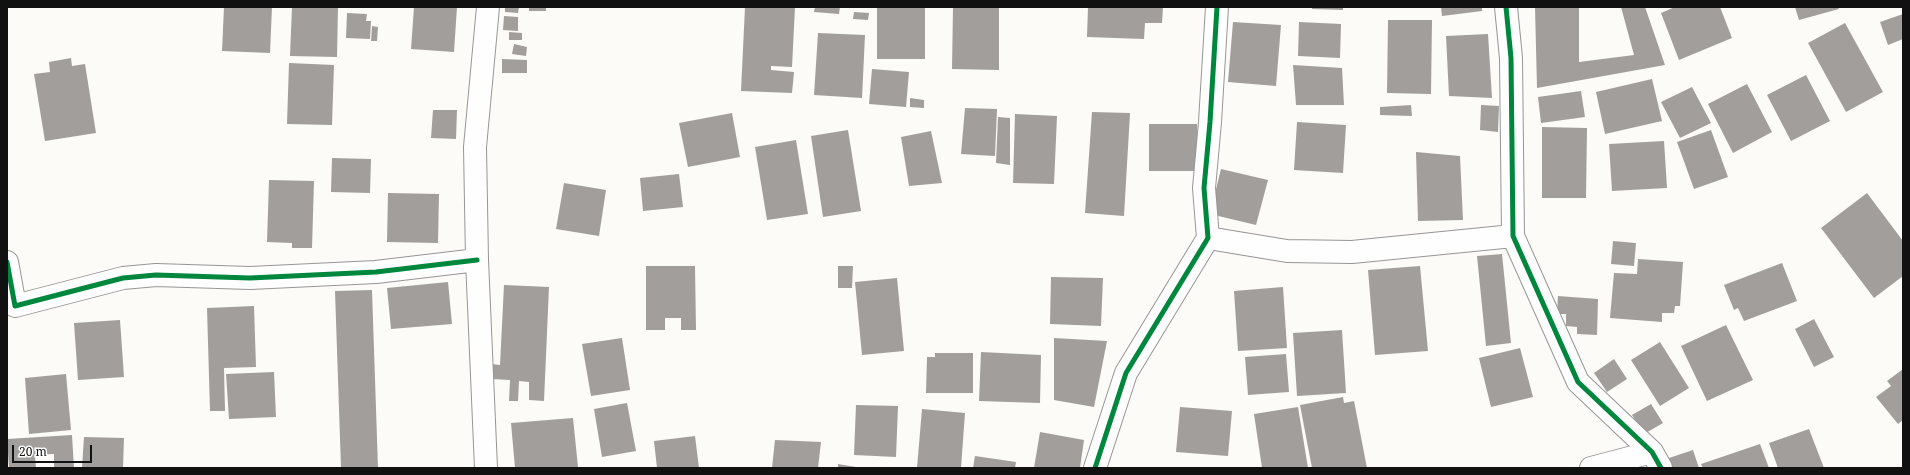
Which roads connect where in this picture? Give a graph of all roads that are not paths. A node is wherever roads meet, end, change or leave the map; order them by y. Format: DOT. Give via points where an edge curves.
graph roads {
  1 [pos="488,7"];
  2 [pos="1217,7"];
  3 [pos="1506,7"];
  4 [pos="1513,236"];
  5 [pos="1208,238"];
  6 [pos="477,260"];
  7 [pos="7,262"];
  8 [pos="1657,460"];
  9 [pos="486,468"];
  10 [pos="1094,468"];
  11 [pos="1590,468"];
  1 -- 6 [label="street" via="475,147"];
  2 -- 5 [label="street" via="1204,188"];
  3 -- 4 [label="street" via="1510,58"];
  4 -- 5 [label="street" via="1352,252 1287,251"];
  4 -- 8 [label="street" via="1578,382"];
  5 -- 10 [label="street" via="1126,373"];
  6 -- 7 [label="street" via="361,273 250,278 156,274 123,278 16,306"];
  6 -- 9 [label="street"];
  8 -- 11 [label="street"];
}
